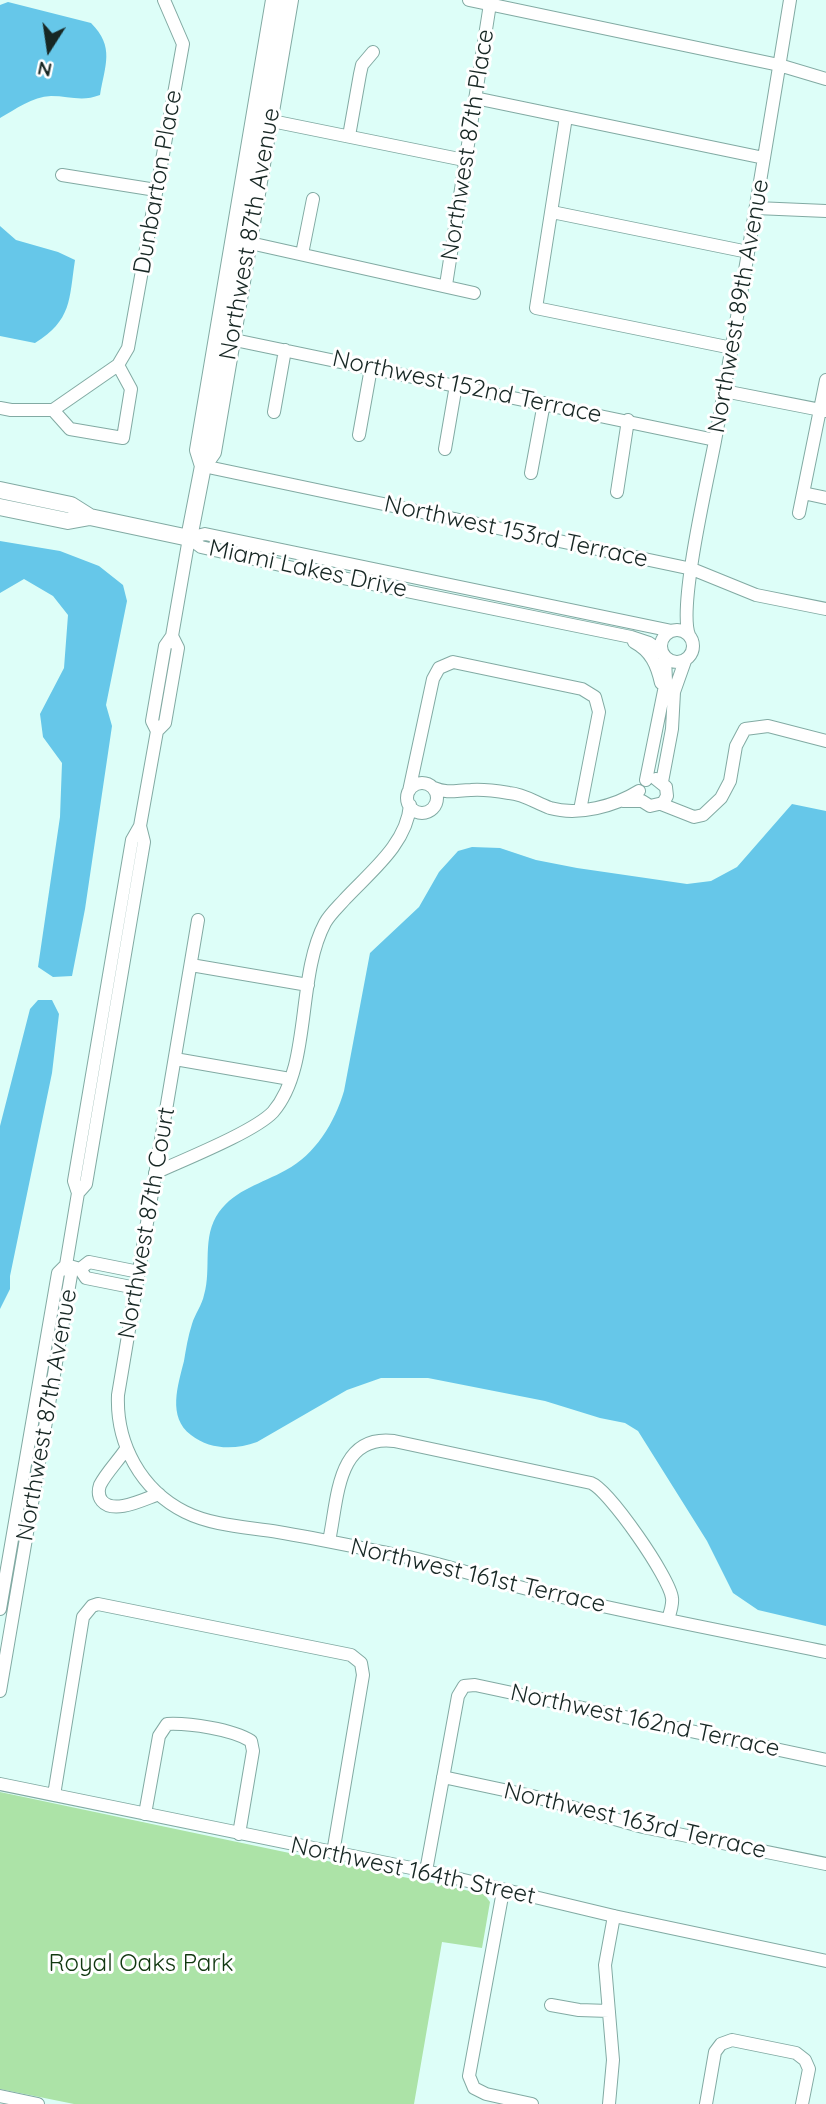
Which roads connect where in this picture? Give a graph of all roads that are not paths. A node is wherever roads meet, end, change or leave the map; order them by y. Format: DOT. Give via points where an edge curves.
graph roads {
  1 [pos="164,0"];
  2 [pos="274,0"];
  3 [pos="290,0"];
  4 [pos="469,0"];
  5 [pos="790,0"];
  6 [pos="490,4"];
  7 [pos="373,52"];
  8 [pos="779,65"];
  9 [pos="826,79"];
  10 [pos="475,98"];
  11 [pos="566,117"];
  12 [pos="262,119"];
  13 [pos="349,136"];
  14 [pos="764,158"];
  15 [pos="464,160"];
  16 [pos="62,175"];
  17 [pos="156,190"];
  18 [pos="313,199"];
  19 [pos="756,208"];
  20 [pos="826,211"];
  21 [pos="552,212"];
  22 [pos="241,241"];
  23 [pos="748,252"];
  24 [pos="302,254"];
  25 [pos="446,285"];
  26 [pos="474,293"];
  27 [pos="225,338"];
  28 [pos="732,348"];
  29 [pos="285,350"];
  30 [pos="118,365"];
  31 [pos="371,368"];
  32 [pos="826,380"];
  33 [pos="456,385"];
  34 [pos="724,391"];
  35 [pos="544,403"];
  36 [pos="0,408"];
  37 [pos="53,410"];
  38 [pos="823,411"];
  39 [pos="274,412"];
  40 [pos="628,420"];
  41 [pos="359,435"];
  42 [pos="715,440"];
  43 [pos="445,449"];
  44 [pos="203,466"];
  45 [pos="531,473"];
  46 [pos="0,490"];
  47 [pos="617,492"];
  48 [pos="803,493"];
  49 [pos="826,498"];
  50 [pos="0,508"];
  51 [pos="799,513"];
  52 [pos="90,517"];
  53 [pos="189,538"];
  54 [pos="692,569"];
  55 [pos="826,609"];
  56 [pos="685,612"];
  57 [pos="674,631"];
  58 [pos="689,635"];
  59 [pos="624,636"];
  60 [pos="664,655"];
  61 [pos="685,661"];
  62 [pos="662,691"];
  63 [pos="826,741"];
  64 [pos="417,758"];
  65 [pos="430,786"];
  66 [pos="409,791"];
  67 [pos="643,791"];
  68 [pos="452,793"];
  69 [pos="663,793"];
  70 [pos="410,805"];
  71 [pos="428,809"];
  72 [pos="580,810"];
  73 [pos="408,824"];
  74 [pos="198,920"];
  75 [pos="191,965"];
  76 [pos="308,985"];
  77 [pos="175,1059"];
  78 [pos="290,1079"];
  79 [pos="155,1173"];
  80 [pos="66,1265"];
  81 [pos="118,1268"];
  82 [pos="79,1269"];
  83 [pos="139,1272"];
  84 [pos="115,1284"];
  85 [pos="136,1288"];
  86 [pos="126,1449"];
  87 [pos="142,1477"];
  88 [pos="159,1494"];
  89 [pos="329,1541"];
  90 [pos="0,1609"];
  91 [pos="668,1619"];
  92 [pos="826,1652"];
  93 [pos="0,1691"];
  94 [pos="826,1760"];
  95 [pos="443,1777"];
  96 [pos="0,1784"];
  97 [pos="54,1795"];
  98 [pos="145,1814"];
  99 [pos="239,1834"];
  100 [pos="333,1853"];
  101 [pos="826,1864"];
  102 [pos="426,1871"];
  103 [pos="503,1891"];
  104 [pos="614,1916"];
  105 [pos="826,1961"];
  106 [pos="551,2005"];
  107 [pos="608,2011"];
  108 [pos="0,2096"];
  109 [pos="38,2104"];
  110 [pos="532,2104"];
  111 [pos="609,2104"];
  112 [pos="706,2104"];
  113 [pos="802,2104"];
  1 -- 17 [label="street, Dunbarton Place" via="183,44"];
  2 -- 12 [label="main road, Northwest 87th Avenue"];
  3 -- 12 [label="main road, Northwest 87th Avenue"];
  4 -- 6 [label="street"];
  5 -- 8 [label="street, Northwest 89th Avenue"];
  6 -- 8 [label="street"];
  6 -- 10 [label="street, Northwest 87th Place"];
  7 -- 13 [label="street" via="362,65"];
  8 -- 9 [label="street"];
  8 -- 14 [label="street, Northwest 89th Avenue"];
  10 -- 11 [label="street"];
  10 -- 15 [label="street, Northwest 87th Place"];
  11 -- 14 [label="street"];
  11 -- 21 [label="street"];
  12 -- 13 [label="street"];
  12 -- 22 [label="main road, Northwest 87th Avenue"];
  13 -- 15 [label="street"];
  14 -- 19 [label="street, Northwest 89th Avenue"];
  15 -- 25 [label="street, Northwest 87th Place"];
  16 -- 17 [label="street"];
  17 -- 30 [label="street, Dunbarton Place" via="128,348"];
  18 -- 24 [label="street"];
  19 -- 20 [label="street"];
  19 -- 23 [label="street, Northwest 89th Avenue"];
  21 -- 23 [label="street"];
  21 -- 28 [label="street" via="536,308"];
  22 -- 24 [label="street"];
  22 -- 27 [label="main road, Northwest 87th Avenue"];
  23 -- 28 [label="street, Northwest 89th Avenue"];
  24 -- 25 [label="street"];
  25 -- 26 [label="street"];
  27 -- 29 [label="street, Northwest 152nd Terrace"];
  27 -- 44 [label="main road, Northwest 87th Avenue" via="213,452"];
  28 -- 34 [label="street, Northwest 89th Avenue"];
  29 -- 31 [label="street, Northwest 152nd Terrace"];
  29 -- 39 [label="street"];
  30 -- 37 [label="street"];
  30 -- 37 [label="street" via="131,390 123,438 70,429"];
  31 -- 33 [label="street, Northwest 152nd Terrace"];
  31 -- 41 [label="street"];
  32 -- 38 [label="street"];
  33 -- 35 [label="street, Northwest 152nd Terrace"];
  33 -- 43 [label="street"];
  34 -- 38 [label="street"];
  34 -- 42 [label="street, Northwest 89th Avenue"];
  35 -- 40 [label="street, Northwest 152nd Terrace"];
  35 -- 45 [label="street"];
  36 -- 37 [label="street"];
  38 -- 48 [label="street"];
  40 -- 42 [label="street, Northwest 152nd Terrace"];
  40 -- 47 [label="street"];
  42 -- 54 [label="street, Northwest 89th Avenue"];
  44 -- 53 [label="main road, Northwest 87th Avenue"];
  44 -- 54 [label="street, Northwest 153rd Terrace"];
  46 -- 52 [label="main road" via="71,506"];
  48 -- 49 [label="street"];
  48 -- 51 [label="street"];
  50 -- 52 [label="main road" via="68,521"];
  52 -- 53 [label="main road"];
  53 -- 57 [label="street, Miami Lakes Drive" via="205,534"];
  53 -- 59 [label="street, Miami Lakes Drive" via="201,547 277,565"];
  53 -- 80 [label="street, Northwest 87th Avenue" via="172,635 164,646 152,721 157,731 140,826 132,840 74,1181 78,1193"];
  54 -- 55 [label="street, Northwest 153rd Terrace" via="756,594"];
  54 -- 56 [label="street, Northwest 89th Avenue"];
  56 -- 57 [label="street, Northwest 89th Avenue"];
  56 -- 58 [label="street, Northwest 89th Avenue"];
  57 -- 58 [label="street"];
  57 -- 60 [label="street" via="664,637"];
  58 -- 61 [label="street" via="694,649"];
  59 -- 60 [label="street, Miami Lakes Drive" via="641,639"];
  59 -- 62 [label="street" via="650,654"];
  60 -- 61 [label="street" via="677,663"];
  60 -- 62 [label="street"];
  61 -- 69 [label="street" via="674,692"];
  62 -- 67 [label="street"];
  63 -- 69 [label="street" via="768,726 745,729 736,746 730,781 703,816 677,809"];
  64 -- 65 [label="street" via="419,773"];
  64 -- 66 [label="street"];
  64 -- 72 [label="street" via="433,679 439,668 453,662 582,689 595,697 598,712"];
  65 -- 66 [label="street" via="416,785"];
  65 -- 68 [label="street"];
  65 -- 71 [label="street" via="437,797"];
  66 -- 70 [label="street"];
  67 -- 69 [label="street" via="656,779"];
  67 -- 69 [label="street" via="650,806"];
  67 -- 72 [label="street" via="623,801"];
  68 -- 71 [label="street"];
  68 -- 72 [label="street" via="514,793 549,807"];
  70 -- 71 [label="street" via="415,810"];
  70 -- 73 [label="street"];
  71 -- 73 [label="street"];
  73 -- 76 [label="street" via="324,924"];
  74 -- 75 [label="street, Northwest 87th Court"];
  75 -- 76 [label="street"];
  75 -- 77 [label="street, Northwest 87th Court"];
  76 -- 78 [label="street"];
  77 -- 78 [label="street"];
  77 -- 79 [label="street, Northwest 87th Court"];
  78 -- 79 [label="street" via="283,1097 261,1122"];
  79 -- 83 [label="street, Northwest 87th Court"];
  80 -- 82 [label="street"];
  80 -- 90 [label="street, Northwest 87th Avenue" via="58,1273"];
  80 -- 93 [label="street, Northwest 87th Avenue" via="71,1275"];
  81 -- 82 [label="street" via="89,1262"];
  81 -- 83 [label="street"];
  81 -- 84 [label="street"];
  82 -- 84 [label="street" via="86,1278"];
  83 -- 85 [label="street, Northwest 87th Court"];
  84 -- 85 [label="street"];
  85 -- 86 [label="street, Northwest 87th Court" via="118,1395"];
  86 -- 87 [label="street, Northwest 87th Court"];
  86 -- 88 [label="street" via="101,1484 101,1500 117,1506"];
  87 -- 88 [label="street, Northwest 161st Terrace"];
  88 -- 89 [label="street, Northwest 161st Terrace" via="185,1512 211,1521"];
  89 -- 91 [label="street, Northwest 161st Terrace"];
  89 -- 91 [label="street" via="343,1472 364,1444 384,1440 596,1485 635,1531 669,1588"];
  91 -- 92 [label="street, Northwest 161st Terrace"];
  94 -- 95 [label="street, Northwest 162nd Terrace" via="475,1685 464,1686 458,1696"];
  95 -- 101 [label="street, Northwest 163rd Terrace" via="643,1827"];
  95 -- 102 [label="street"];
  96 -- 97 [label="street, Northwest 164th Street"];
  97 -- 98 [label="street, Northwest 164th Street"];
  97 -- 100 [label="street" via="83,1617 92,1606 351,1655 361,1663 363,1675"];
  98 -- 99 [label="street, Northwest 164th Street"];
  98 -- 99 [label="street" via="159,1736 167,1724 242,1735 251,1741 253,1751"];
  99 -- 100 [label="street, Northwest 164th Street"];
  100 -- 102 [label="street, Northwest 164th Street"];
  102 -- 103 [label="street, Northwest 164th Street"];
  103 -- 104 [label="street, Northwest 164th Street"];
  103 -- 110 [label="street" via="469,2076 474,2088 486,2094"];
  104 -- 105 [label="street, Northwest 164th Street"];
  104 -- 107 [label="street" via="605,1965"];
  106 -- 107 [label="street"];
  107 -- 111 [label="street" via="613,2060"];
  108 -- 109 [label="street"];
  112 -- 113 [label="street" via="715,2052 732,2040 796,2053 805,2060 808,2069"];
}
